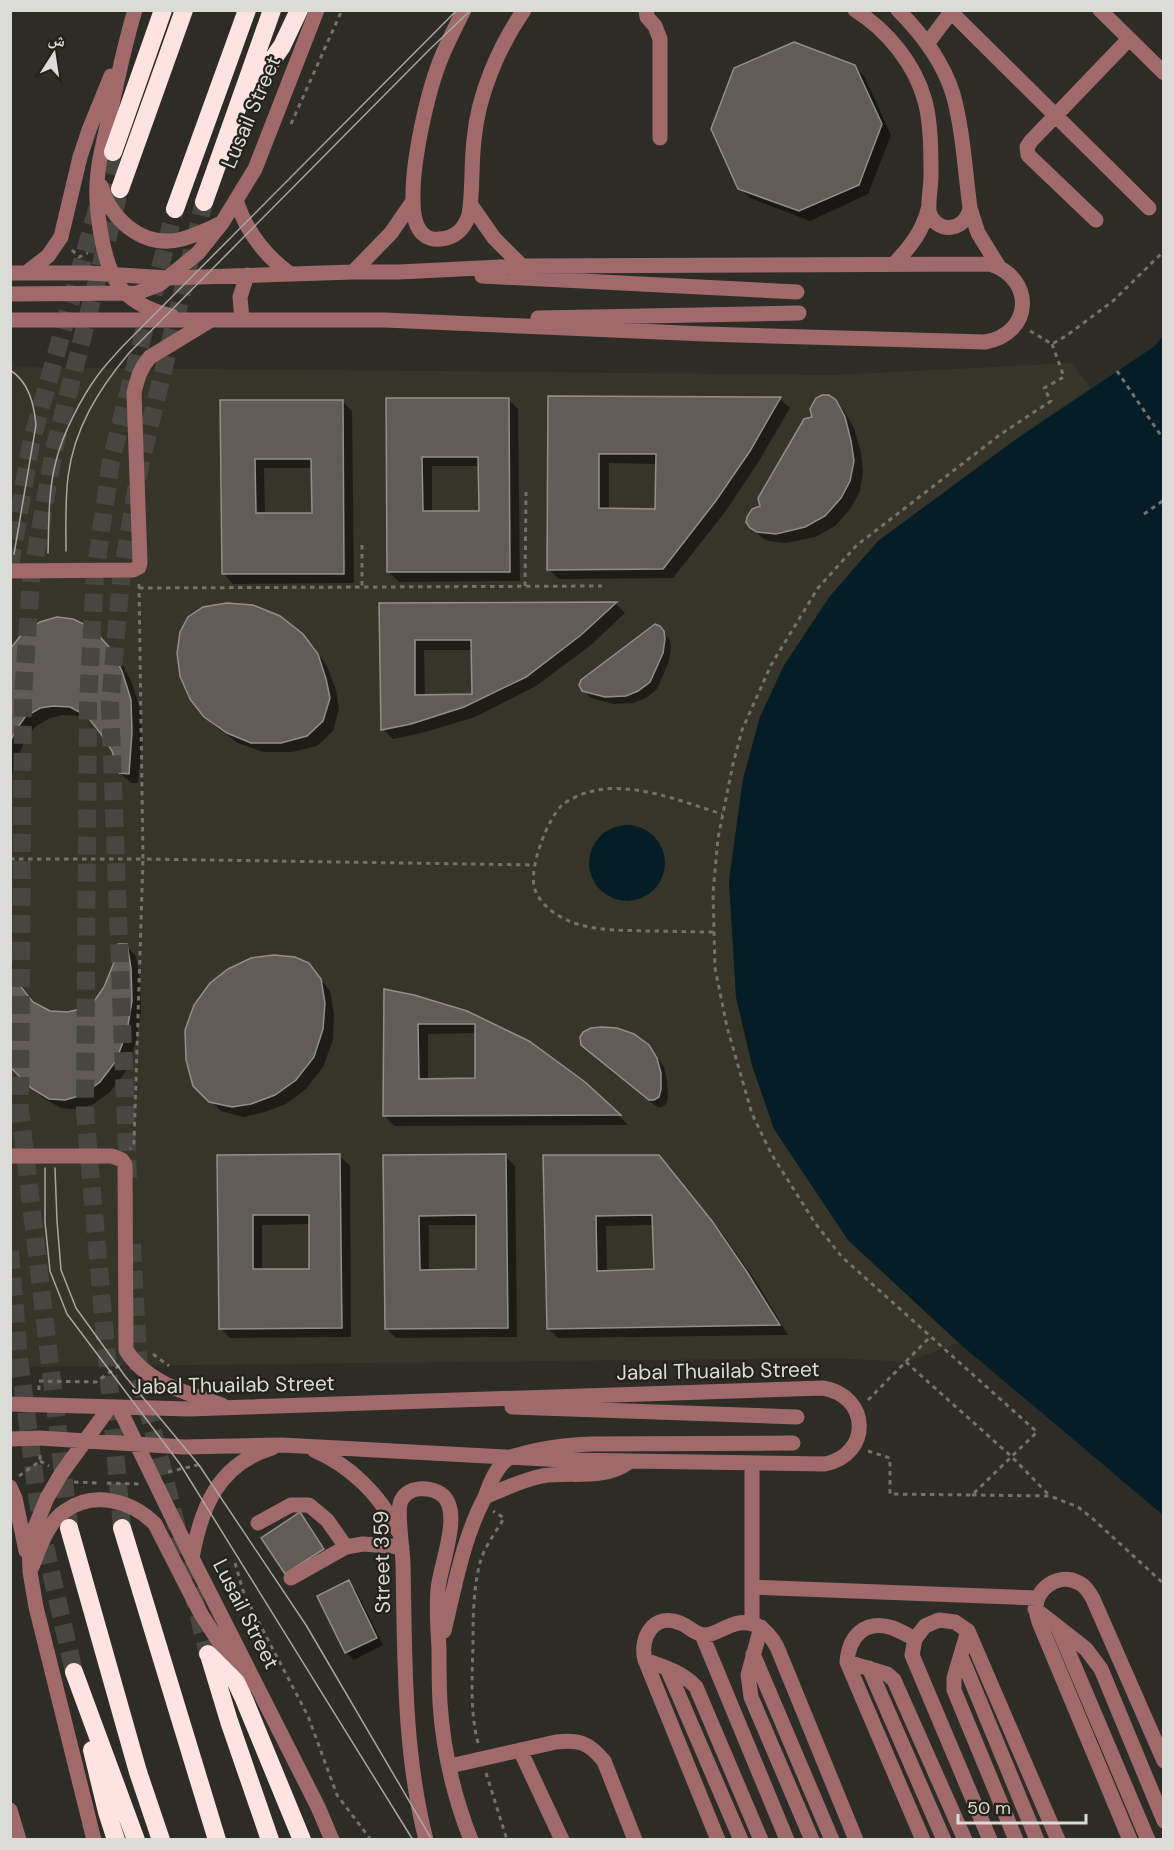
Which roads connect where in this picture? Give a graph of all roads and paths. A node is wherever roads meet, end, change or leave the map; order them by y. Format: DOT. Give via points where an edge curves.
graph roads {
  1 [pos="135,10"];
  2 [pos="163,10"];
  3 [pos="184,10"];
  4 [pos="247,10"];
  5 [pos="272,10"];
  6 [pos="299,10"];
  7 [pos="317,10"];
  8 [pos="342,10"];
  9 [pos="464,10"];
  10 [pos="524,10"];
  11 [pos="646,10"];
  12 [pos="855,10"];
  13 [pos="898,10"];
  14 [pos="1100,10"];
  15 [pos="950,11"];
  16 [pos="1129,39"];
  17 [pos="927,44"];
  18 [pos="124,46"];
  19 [pos="1164,73"];
  20 [pos="239,106"];
  21 [pos="1055,114"];
  22 [pos="290,128"];
  23 [pos="660,138"];
  24 [pos="113,152"];
  25 [pos="98,173"];
  26 [pos="120,189"];
  27 [pos="236,200"];
  28 [pos="412,201"];
  29 [pos="204,202"];
  30 [pos="471,205"];
  31 [pos="929,206"];
  32 [pos="970,208"];
  33 [pos="1149,208"];
  34 [pos="175,209"];
  35 [pos="1096,220"];
  36 [pos="222,223"];
  37 [pos="1164,251"];
  38 [pos="894,264"];
  39 [pos="522,266"];
  40 [pos="999,267"];
  41 [pos="353,272"];
  42 [pos="399,272"];
  43 [pos="10,273"];
  44 [pos="26,273"];
  45 [pos="289,273"];
  46 [pos="112,274"];
  47 [pos="247,275"];
  48 [pos="168,278"];
  49 [pos="797,292"];
  50 [pos="125,293"];
  51 [pos="10,294"];
  52 [pos="799,313"];
  53 [pos="10,320"];
  54 [pos="190,320"];
  55 [pos="211,320"];
  56 [pos="242,320"];
  57 [pos="385,320"];
  58 [pos="1017,323"];
  59 [pos="1052,344"];
  60 [pos="1117,371"];
  61 [pos="1164,440"];
  62 [pos="526,492"];
  63 [pos="1164,500"];
  64 [pos="1144,514"];
  65 [pos="362,545"];
  66 [pos="139,567"];
  67 [pos="10,571"];
  68 [pos="525,586"];
  69 [pos="602,586"];
  70 [pos="362,587"];
  71 [pos="139,588"];
  72 [pos="722,814"];
  73 [pos="10,859"];
  74 [pos="143,859"];
  75 [pos="535,865"];
  76 [pos="714,932"];
  77 [pos="10,1156"];
  78 [pos="122,1160"];
  79 [pos="930,1337"];
  80 [pos="130,1358"];
  81 [pos="906,1362"];
  82 [pos="171,1367"];
  83 [pos="370,1403"];
  84 [pos="10,1404"];
  85 [pos="39,1404"];
  86 [pos="114,1408"];
  87 [pos="230,1408"];
  88 [pos="856,1412"];
  89 [pos="797,1417"];
  90 [pos="39,1438"];
  91 [pos="10,1439"];
  92 [pos="86,1441"];
  93 [pos="793,1443"];
  94 [pos="137,1445"];
  95 [pos="282,1445"];
  96 [pos="306,1446"];
  97 [pos="854,1446"];
  98 [pos="1012,1456"];
  99 [pos="509,1457"];
  100 [pos="40,1461"];
  101 [pos="630,1461"];
  102 [pos="208,1463"];
  103 [pos="752,1463"];
  104 [pos="61,1474"];
  105 [pos="154,1479"];
  106 [pos="14,1482"];
  107 [pos="972,1495"];
  108 [pos="1050,1496"];
  109 [pos="484,1500"];
  110 [pos="258,1523"];
  111 [pos="69,1528"];
  112 [pos="122,1528"];
  113 [pos="402,1543"];
  114 [pos="346,1547"];
  115 [pos="192,1558"];
  116 [pos="235,1563"];
  117 [pos="30,1572"];
  118 [pos="291,1578"];
  119 [pos="1164,1584"];
  120 [pos="752,1587"];
  121 [pos="1036,1604"];
  122 [pos="756,1625"];
  123 [pos="1058,1627"];
  124 [pos="968,1631"];
  125 [pos="702,1635"];
  126 [pos="915,1639"];
  127 [pos="439,1652"];
  128 [pos="753,1654"];
  129 [pos="961,1656"];
  130 [pos="645,1660"];
  131 [pos="847,1662"];
  132 [pos="667,1668"];
  133 [pos="869,1668"];
  134 [pos="278,1727"];
  135 [pos="520,1750"];
  136 [pos="482,1759"];
  137 [pos="1164,1761"];
  138 [pos="450,1766"];
  139 [pos="10,1810"];
  140 [pos="1164,1821"];
  141 [pos="19,1839"];
  142 [pos="94,1839"];
  143 [pos="116,1839"];
  144 [pos="136,1839"];
  145 [pos="161,1839"];
  146 [pos="217,1839"];
  147 [pos="270,1839"];
  148 [pos="302,1839"];
  149 [pos="332,1839"];
  150 [pos="371,1839"];
  151 [pos="426,1839"];
  152 [pos="471,1839"];
  153 [pos="507,1839"];
  154 [pos="562,1839"];
  155 [pos="635,1839"];
  156 [pos="718,1839"];
  157 [pos="741,1839"];
  158 [pos="761,1839"];
  159 [pos="787,1839"];
  160 [pos="812,1839"];
  161 [pos="832,1839"];
  162 [pos="856,1839"];
  163 [pos="922,1839"];
  164 [pos="944,1839"];
  165 [pos="965,1839"];
  166 [pos="990,1839"];
  167 [pos="1016,1839"];
  168 [pos="1037,1839"];
  169 [pos="1058,1839"];
  170 [pos="1130,1839"];
  171 [pos="1148,1839"];
  1 -- 18 [label="street"];
  2 -- 24 [label="highway"];
  3 -- 26 [label="highway"];
  4 -- 34 [label="highway, Lusail Street"];
  5 -- 20 [label="highway"];
  6 -- 20 [label="highway" via="282,46"];
  7 -- 27 [label="street, Lusail Street" via="255,169"];
  8 -- 22 [label="path"];
  9 -- 28 [label="street" via="441,57 427,105"];
  10 -- 30 [label="street" via="496,61 482,98 474,137"];
  11 -- 23 [label="street" via="660,39"];
  12 -- 31 [label="street" via="895,45 925,100 930,142"];
  13 -- 17 [label="street"];
  14 -- 16 [label="street"];
  15 -- 17 [label="street"];
  15 -- 21 [label="street"];
  16 -- 19 [label="street"];
  16 -- 21 [label="street"];
  17 -- 32 [label="street" via="952,93"];
  18 -- 25 [label="street"];
  18 -- 44 [label="street" via="80,157 61,237 48,256"];
  20 -- 29 [label="highway"];
  21 -- 33 [label="street"];
  21 -- 35 [label="street" via="1030,141 1028,155"];
  25 -- 36 [label="street" via="105,200 117,218 134,232 155,240 177,240"];
  25 -- 46 [label="street" via="99,223"];
  27 -- 36 [label="street, Lusail Street"];
  27 -- 45 [label="street" via="258,244"];
  28 -- 30 [label="street" via="416,225 424,236 435,240 457,234 465,226"];
  28 -- 41 [label="street" via="391,233"];
  30 -- 39 [label="street" via="494,238"];
  31 -- 32 [label="street" via="931,218 945,228 962,224"];
  31 -- 38 [label="street" via="917,237"];
  32 -- 40 [label="street" via="978,233"];
  36 -- 48 [label="street, Lusail Street" via="198,253"];
  37 -- 59 [label="path" via="1113,301"];
  38 -- 39 [label="street"];
  38 -- 40 [label="street"];
  39 -- 42 [label="street"];
  40 -- 58 [label="street" via="1014,279 1022,296"];
  41 -- 42 [label="street"];
  41 -- 45 [label="street"];
  42 -- 49 [label="street"];
  43 -- 44 [label="street"];
  44 -- 46 [label="street"];
  45 -- 47 [label="street"];
  46 -- 48 [label="street"];
  46 -- 50 [label="street"];
  47 -- 48 [label="street"];
  47 -- 56 [label="street" via="240,297"];
  48 -- 50 [label="street" via="150,289"];
  50 -- 51 [label="street"];
  50 -- 54 [label="street" via="153,309"];
  52 -- 57 [label="street"];
  53 -- 54 [label="street"];
  54 -- 55 [label="street"];
  55 -- 56 [label="street"];
  55 -- 66 [label="street" via="150,357 136,384"];
  56 -- 57 [label="street"];
  57 -- 58 [label="street" via="986,342 1004,336"];
  58 -- 59 [label="path"];
  59 -- 72 [label="path" via="1064,377 1044,388 1051,401 1001,434 857,545 818,588 771,665 742,729"];
  60 -- 61 [label="path"];
  62 -- 68 [label="path"];
  63 -- 64 [label="path"];
  65 -- 70 [label="path"];
  66 -- 67 [label="street"];
  66 -- 71 [label="path"];
  68 -- 69 [label="path"];
  68 -- 70 [label="path"];
  70 -- 71 [label="path"];
  71 -- 74 [label="path"];
  72 -- 75 [label="path" via="646,791 589,792 562,804 548,822"];
  72 -- 76 [label="path" via="713,893"];
  73 -- 74 [label="path"];
  74 -- 75 [label="path"];
  74 -- 78 [label="path" via="134,1143"];
  75 -- 76 [label="path" via="534,887 541,900 570,921 604,930"];
  76 -- 79 [label="path" via="715,968 727,1027 752,1114 772,1155 815,1223 842,1257"];
  77 -- 78 [label="street" via="112,1156"];
  78 -- 80 [label="street" via="126,1350"];
  79 -- 81 [label="path"];
  79 -- 98 [label="path" via="1037,1432"];
  80 -- 82 [label="path" via="144,1348"];
  80 -- 85 [label="path" via="96,1382 39,1381"];
  80 -- 87 [label="street" via="151,1377"];
  81 -- 88 [label="path"];
  81 -- 98 [label="path"];
  83 -- 87 [label="street, Jabal Thuailab Street"];
  83 -- 88 [label="street, Jabal Thuailab Street" via="823,1388 840,1393"];
  83 -- 89 [label="street"];
  84 -- 85 [label="street, Jabal Thuailab Street"];
  85 -- 86 [label="street, Jabal Thuailab Street"];
  86 -- 87 [label="street, Jabal Thuailab Street"];
  86 -- 92 [label="street"];
  86 -- 94 [label="street, Lusail Street"];
  88 -- 97 [label="street" via="859,1429"];
  90 -- 91 [label="street"];
  90 -- 92 [label="street"];
  90 -- 100 [label="path"];
  92 -- 94 [label="street"];
  92 -- 104 [label="street"];
  93 -- 99 [label="street" via="564,1445"];
  94 -- 95 [label="street"];
  94 -- 105 [label="street, Lusail Street"];
  95 -- 96 [label="street"];
  95 -- 115 [label="street" via="238,1466 215,1489 200,1519"];
  96 -- 99 [label="street"];
  96 -- 113 [label="street" via="336,1461 363,1482 385,1508"];
  97 -- 103 [label="street" via="842,1459 825,1464"];
  97 -- 107 [label="path" via="890,1458 890,1494"];
  98 -- 107 [label="path"];
  98 -- 108 [label="path"];
  99 -- 101 [label="street"];
  99 -- 109 [label="street" via="498,1469"];
  100 -- 104 [label="path"];
  100 -- 106 [label="path"];
  101 -- 103 [label="street"];
  101 -- 109 [label="street" via="599,1474 528,1479"];
  102 -- 105 [label="path" via="169,1471"];
  103 -- 120 [label="street"];
  104 -- 105 [label="path" via="71,1482 141,1484"];
  104 -- 117 [label="street" via="33,1532"];
  105 -- 115 [label="street, Lusail Street"];
  106 -- 117 [label="street"];
  107 -- 108 [label="path"];
  108 -- 119 [label="path" via="1078,1507"];
  109 -- 127 [label="street" via="461,1559"];
  109 -- 136 [label="path" via="504,1518 480,1562 474,1600 471,1685 475,1733"];
  110 -- 114 [label="street" via="291,1505 309,1505 327,1520"];
  111 -- 145 [label="highway" via="138,1772"];
  112 -- 146 [label="highway"];
  113 -- 114 [label="street"];
  113 -- 127 [label="street, Street 359" via="399,1512 406,1494 420,1488 446,1499 452,1516 438,1589"];
  113 -- 151 [label="street, Street 359" via="408,1719"];
  114 -- 118 [label="street"];
  115 -- 134 [label="street, Lusail Street"];
  116 -- 150 [label="path" via="244,1594 308,1716 337,1795"];
  117 -- 134 [label="street" via="45,1536 65,1510 103,1500 144,1513 155,1524 201,1614"];
  117 -- 142 [label="street"];
  120 -- 121 [label="street"];
  120 -- 122 [label="street"];
  121 -- 123 [label="street"];
  121 -- 137 [label="street" via="1044,1588 1054,1581 1066,1579 1088,1589"];
  121 -- 170 [label="street" via="1039,1623"];
  122 -- 125 [label="street" via="735,1623"];
  122 -- 128 [label="street"];
  122 -- 162 [label="street" via="770,1635 777,1647"];
  123 -- 140 [label="street" via="1086,1649 1101,1669"];
  123 -- 171 [label="street"];
  124 -- 126 [label="street" via="955,1622 939,1620 925,1626"];
  124 -- 129 [label="street"];
  124 -- 169 [label="street"];
  125 -- 130 [label="street" via="679,1622 658,1623 644,1639"];
  125 -- 159 [label="street"];
  126 -- 131 [label="street" via="880,1625 866,1628 848,1648"];
  126 -- 166 [label="street" via="912,1655"];
  127 -- 138 [label="street, Street 359" via="441,1713"];
  128 -- 160 [label="street" via="748,1675 751,1697"];
  128 -- 161 [label="street"];
  129 -- 167 [label="street" via="954,1689"];
  129 -- 168 [label="street"];
  130 -- 132 [label="street"];
  130 -- 156 [label="street"];
  131 -- 133 [label="street"];
  131 -- 163 [label="street"];
  132 -- 157 [label="street"];
  132 -- 158 [label="street" via="696,1687"];
  133 -- 164 [label="street"];
  133 -- 165 [label="street" via="887,1674 899,1688"];
  134 -- 149 [label="street, Lusail Street"];
  135 -- 136 [label="street"];
  135 -- 154 [label="street"];
  135 -- 155 [label="street" via="570,1740 595,1750 610,1774"];
  136 -- 138 [label="street"];
  136 -- 153 [label="path"];
  138 -- 152 [label="street, Street 359"];
  139 -- 141 [label="street"];
  143 -- 144 [label="highway" via="74,1672"];
  147 -- 148 [label="highway" via="208,1654 227,1671 240,1691"];
}
